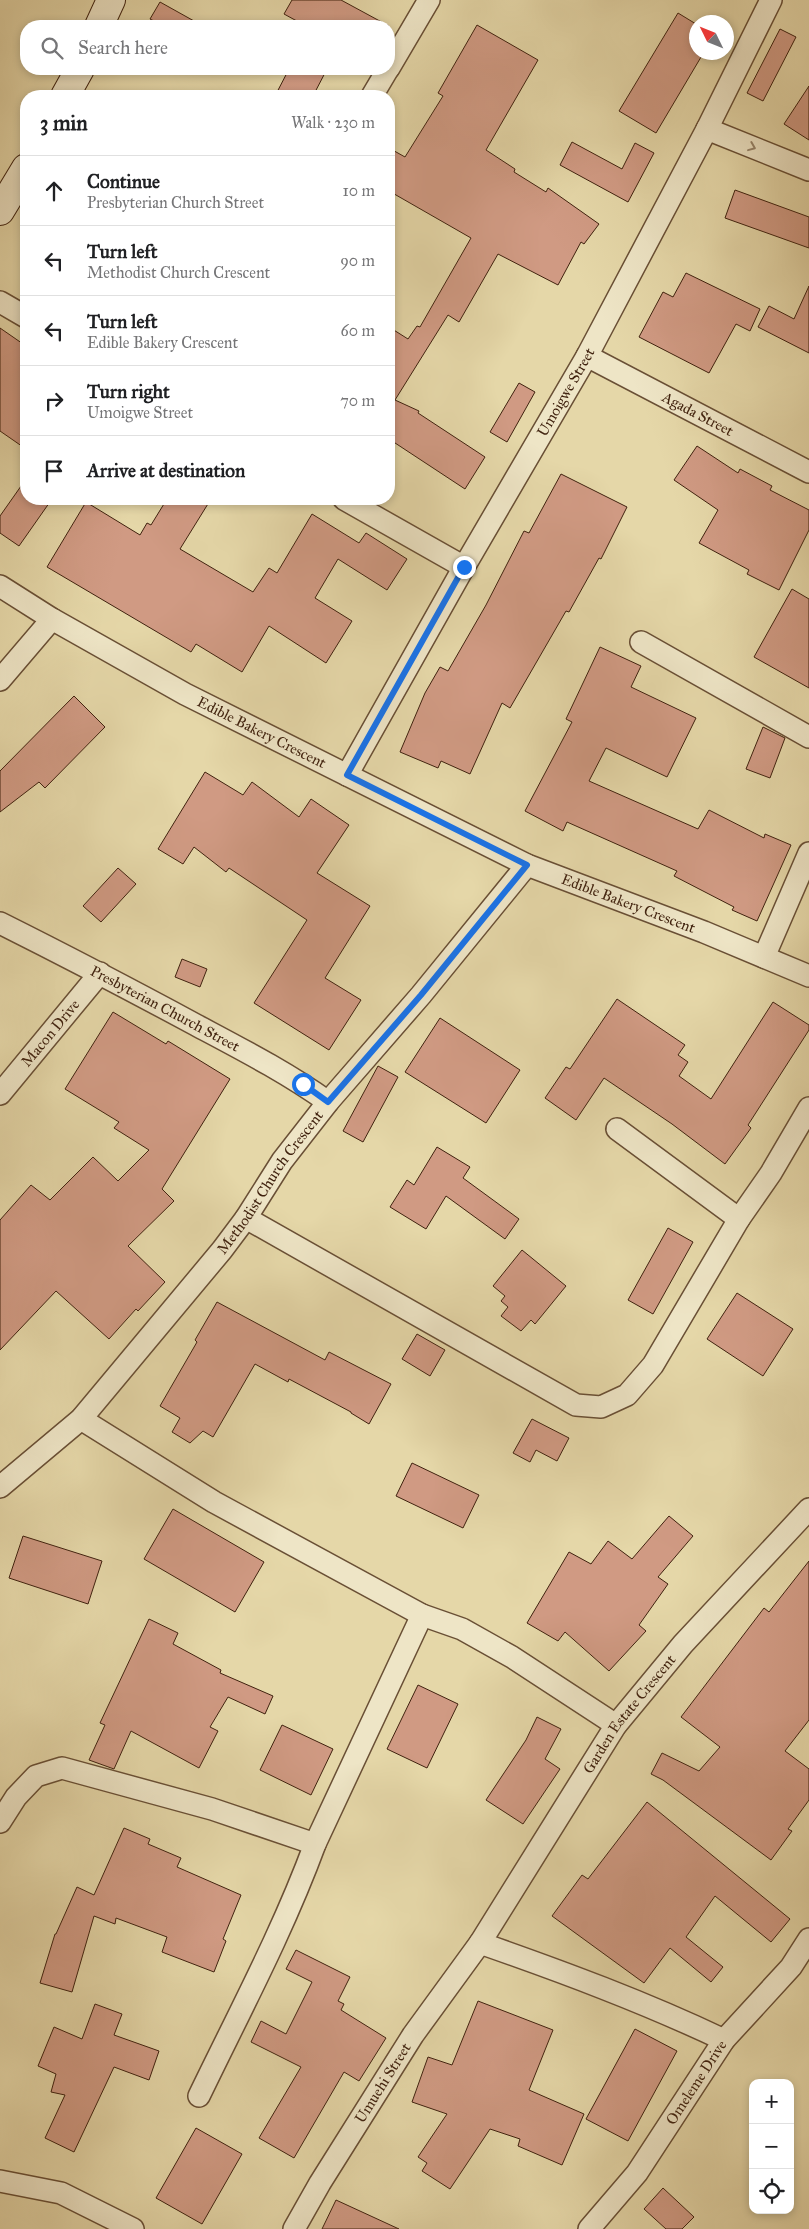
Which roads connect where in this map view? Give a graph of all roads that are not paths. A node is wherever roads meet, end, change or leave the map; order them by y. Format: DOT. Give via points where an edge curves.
graph roads {
  1 [pos="111,0"];
  2 [pos="429,0"];
  3 [pos="771,0"];
  4 [pos="102,20"];
  5 [pos="395,58"];
  6 [pos="77,75"];
  7 [pos="385,75"];
  8 [pos="68,90"];
  9 [pos="376,90"];
  10 [pos="707,129"];
  11 [pos="809,170"];
  12 [pos="20,178"];
  13 [pos="0,211"];
  14 [pos="0,302"];
  15 [pos="20,314"];
  16 [pos="587,356"];
  17 [pos="809,472"];
  18 [pos="355,505"];
  19 [pos="464,567"];
  20 [pos="0,586"];
  21 [pos="52,619"];
  22 [pos="641,642"];
  23 [pos="0,680"];
  24 [pos="809,737"];
  25 [pos="347,775"];
  26 [pos="809,853"];
  27 [pos="527,865"];
  28 [pos="0,923"];
  29 [pos="764,956"];
  30 [pos="100,973"];
  31 [pos="809,976"];
  32 [pos="0,1094"];
  33 [pos="328,1102"];
  34 [pos="809,1108"];
  35 [pos="617,1129"];
  36 [pos="246,1218"];
  37 [pos="739,1219"];
  38 [pos="80,1419"];
  39 [pos="0,1487"];
  40 [pos="809,1509"];
  41 [pos="422,1614"];
  42 [pos="616,1724"];
  43 [pos="0,1822"];
  44 [pos="315,1844"];
  45 [pos="809,1939"];
  46 [pos="480,1943"];
  47 [pos="724,2040"];
  48 [pos="199,2096"];
  49 [pos="0,2181"];
  50 [pos="134,2229"];
  51 [pos="294,2229"];
  52 [pos="589,2229"];
  1 -- 4 [label="main road"];
  2 -- 5 [label="street"];
  3 -- 10 [label="street, Umoigwe Street"];
  6 -- 8 [label="main road"];
  7 -- 9 [label="street"];
  10 -- 11 [label="street, one-way"];
  10 -- 16 [label="street, Umoigwe Street"];
  12 -- 13 [label="main road"];
  14 -- 15 [label="street"];
  16 -- 17 [label="street, Agada Street"];
  16 -- 19 [label="street, Umoigwe Street"];
  18 -- 19 [label="street"];
  19 -- 25 [label="street, Umoigwe Street"];
  20 -- 21 [label="street, Edible Bakery Crescent"];
  21 -- 23 [label="street"];
  21 -- 25 [label="street, Edible Bakery Crescent" via="186,694"];
  22 -- 24 [label="street"];
  25 -- 27 [label="street, Edible Bakery Crescent"];
  26 -- 29 [label="street"];
  27 -- 29 [label="street, Edible Bakery Crescent"];
  27 -- 33 [label="street, Methodist Church Crescent"];
  28 -- 30 [label="street, Presbyterian Church Street"];
  29 -- 31 [label="street, Edible Bakery Crescent"];
  30 -- 32 [label="street, Macon Drive"];
  30 -- 33 [label="street, Presbyterian Church Street" via="243,1048"];
  33 -- 36 [label="street, Methodist Church Crescent" via="282,1161"];
  34 -- 37 [label="street" via="771,1173"];
  35 -- 37 [label="street"];
  36 -- 37 [label="street" via="576,1404 600,1407 627,1395 653,1365"];
  36 -- 38 [label="street, Methodist Church Crescent"];
  38 -- 39 [label="street, Methodist Church Crescent"];
  38 -- 41 [label="street" via="214,1502"];
  40 -- 42 [label="street, Garden Estate Crescent" via="683,1644"];
  41 -- 42 [label="street" via="462,1630 512,1657"];
  41 -- 44 [label="street"];
  42 -- 46 [label="street, Garden Estate Crescent"];
  43 -- 44 [label="street" via="16,1797 36,1776 62,1768 212,1809"];
  44 -- 48 [label="street" via="301,1883"];
  45 -- 47 [label="street, Omeleme Drive" via="791,1967"];
  46 -- 47 [label="street" via="597,1985"];
  46 -- 51 [label="street, Umuehi Street" via="413,2034"];
  47 -- 52 [label="street, Omeleme Drive" via="637,2173"];
  49 -- 50 [label="street" via="61,2193"];
}
